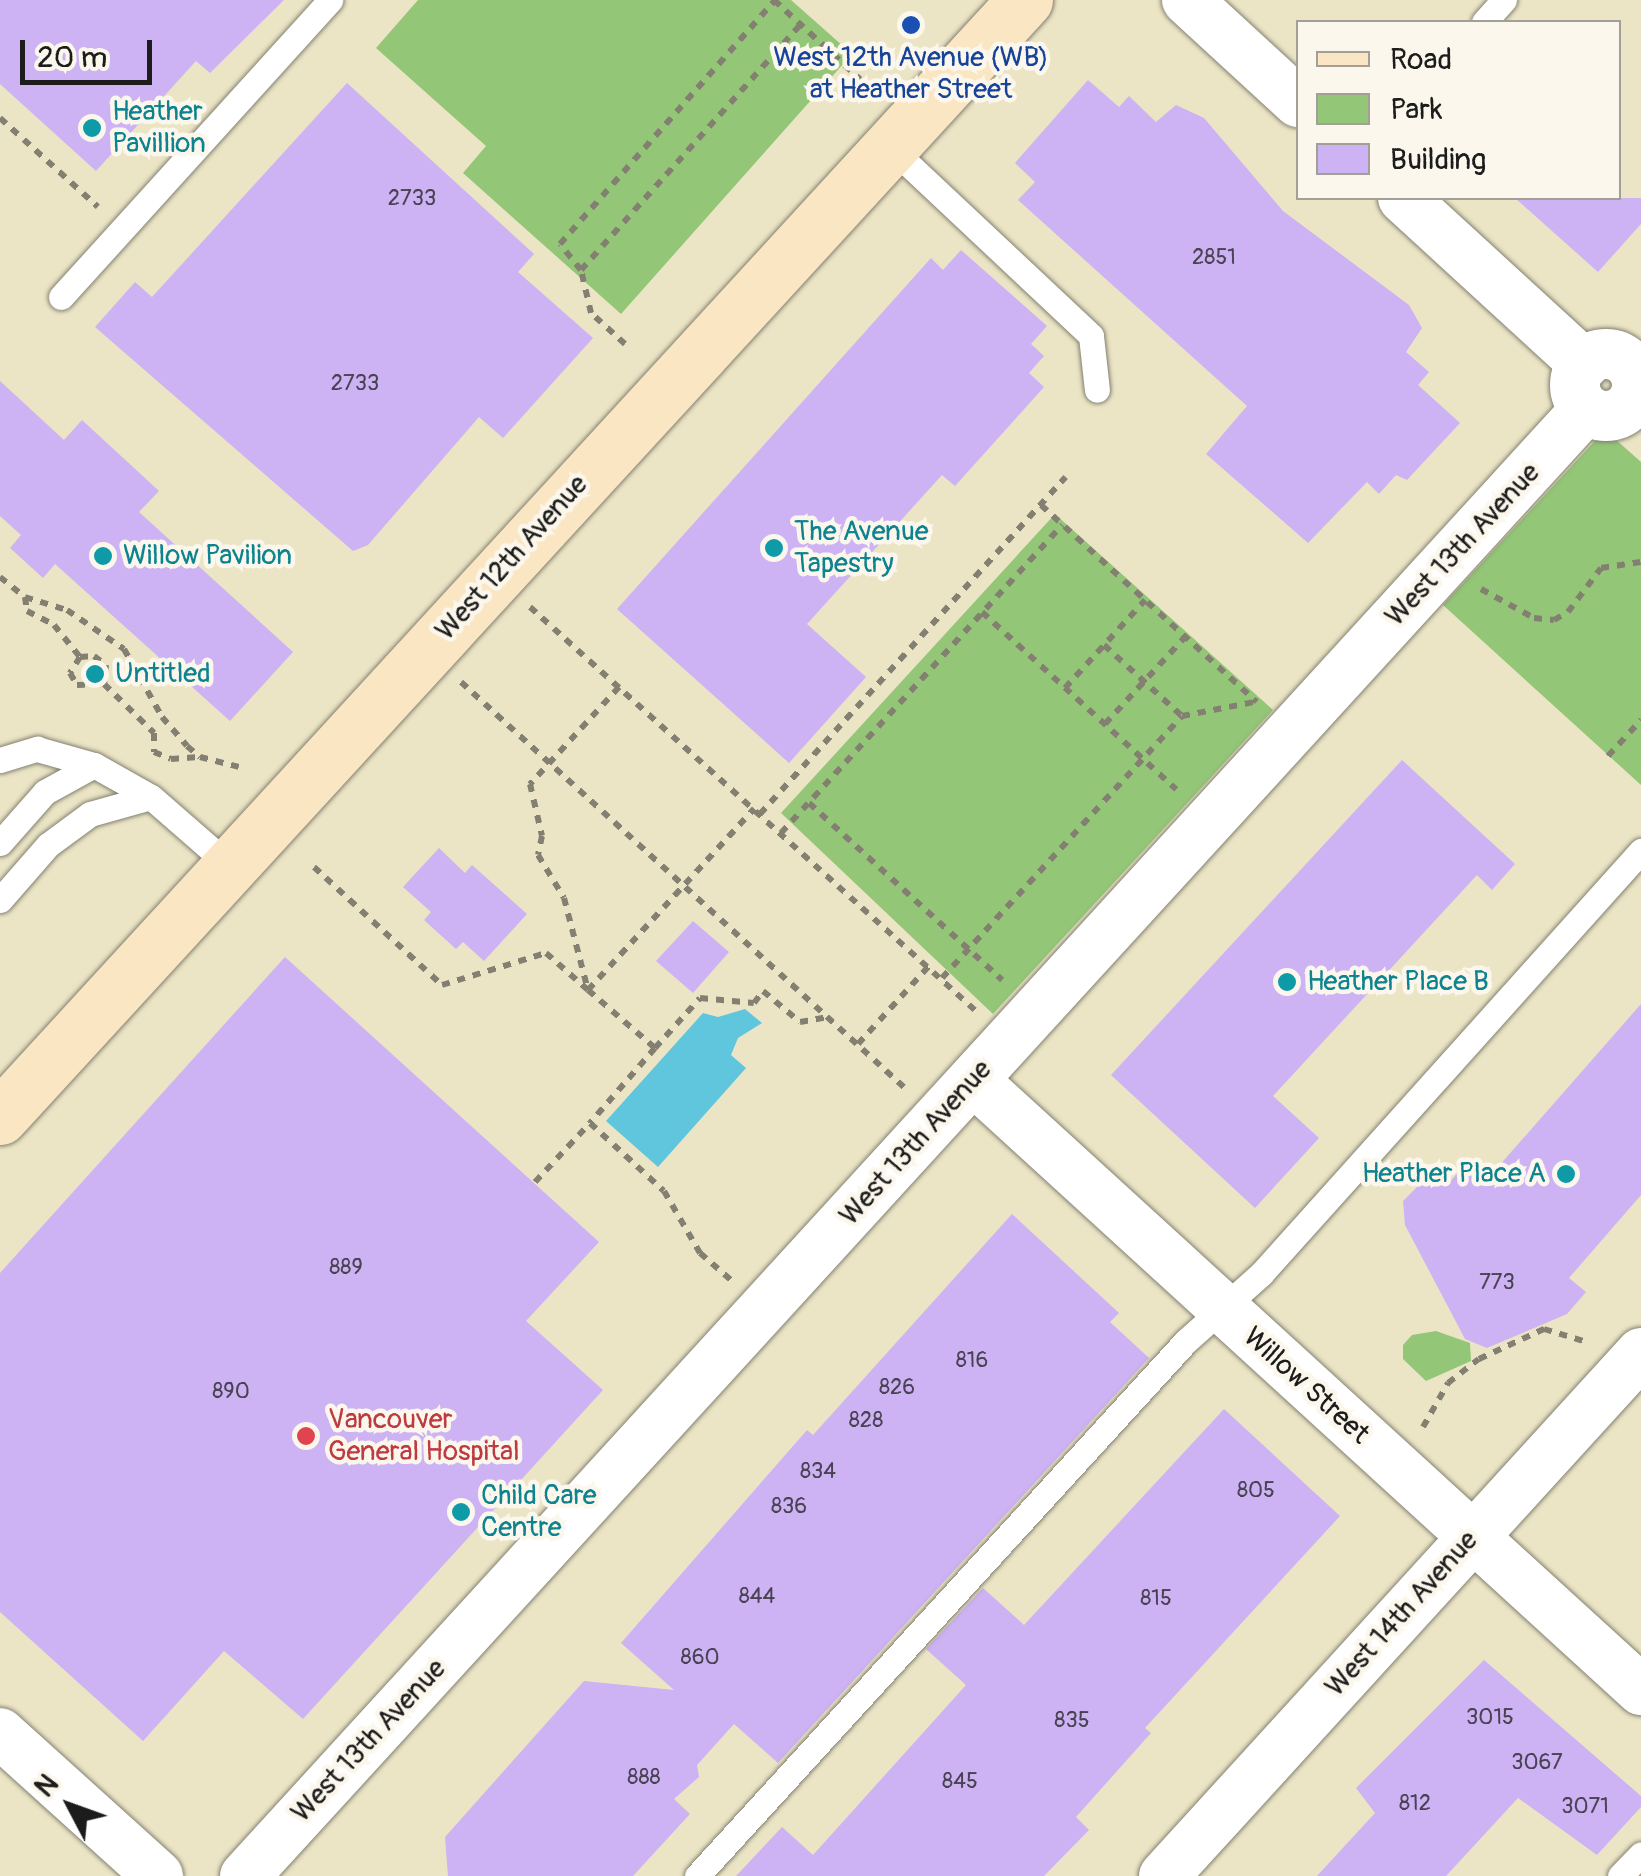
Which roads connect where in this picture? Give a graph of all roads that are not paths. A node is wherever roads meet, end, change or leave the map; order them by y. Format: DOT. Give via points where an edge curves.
graph roads {
  1 [pos="330,0"];
  2 [pos="1025,0"];
  3 [pos="1187,0"];
  4 [pos="1504,0"];
  5 [pos="1486,20"];
  6 [pos="1296,100"];
  7 [pos="890,146"];
  8 [pos="1405,200"];
  9 [pos="60,297"];
  10 [pos="1618,385"];
  11 [pos="1098,390"];
  12 [pos="0,760"];
  13 [pos="94,766"];
  14 [pos="151,797"];
  15 [pos="0,843"];
  16 [pos="1641,851"];
  17 [pos="230,866"];
  18 [pos="0,900"];
  19 [pos="973,1080"];
  20 [pos="0,1117"];
  21 [pos="1222,1309"];
  22 [pos="1641,1353"];
  23 [pos="1472,1537"];
  24 [pos="1641,1690"];
  25 [pos="0,1733"];
  26 [pos="1641,1854"];
  27 [pos="158,1876"];
  28 [pos="245,1876"];
  29 [pos="697,1876"];
  30 [pos="1164,1876"];
  31 [pos="1620,1876"];
  1 -- 9 [label="lane"];
  2 -- 7 [label="street, West 12th Avenue"];
  3 -- 6 [label="street"];
  4 -- 5 [label="lane"];
  7 -- 11 [label="lane" via="1091,336"];
  7 -- 17 [label="street, West 12th Avenue"];
  8 -- 10 [label="street"];
  10 -- 19 [label="street, West 13th Avenue"];
  12 -- 13 [label="lane" via="36,750"];
  13 -- 14 [label="lane"];
  13 -- 15 [label="lane" via="45,792"];
  14 -- 17 [label="lane"];
  14 -- 18 [label="lane" via="90,814 48,844"];
  16 -- 21 [label="lane"];
  17 -- 20 [label="street, West 12th Avenue"];
  19 -- 21 [label="street, Willow Street"];
  19 -- 28 [label="street, West 13th Avenue"];
  21 -- 23 [label="street, Willow Street"];
  21 -- 29 [label="lane"];
  22 -- 23 [label="street, West 14th Avenue"];
  23 -- 24 [label="street, Willow Street"];
  23 -- 30 [label="street, West 14th Avenue"];
  25 -- 27 [label="street"];
  26 -- 31 [label="lane"];
}
